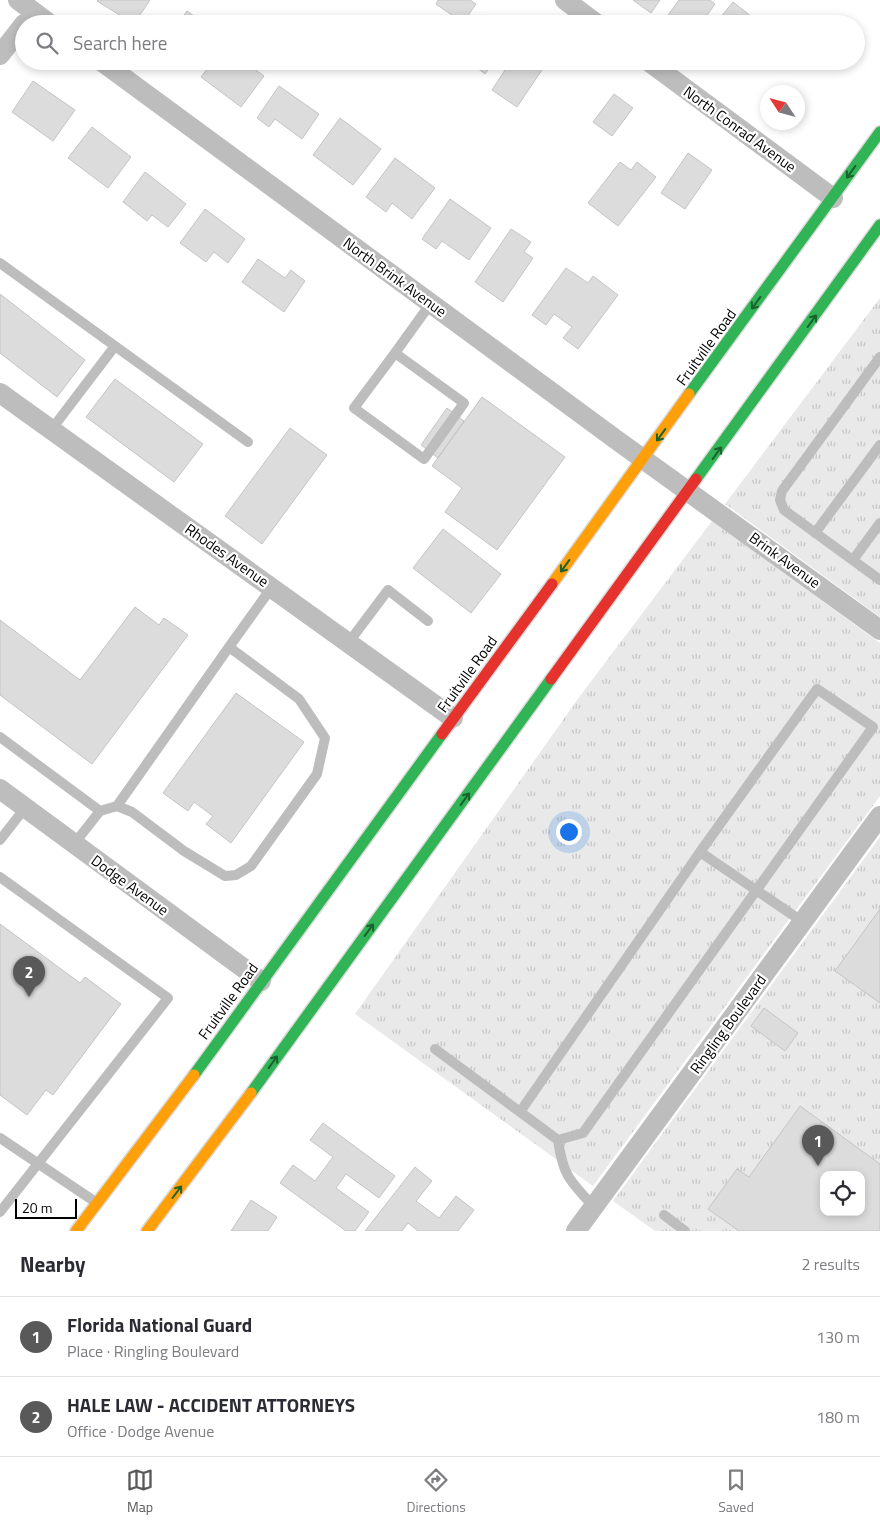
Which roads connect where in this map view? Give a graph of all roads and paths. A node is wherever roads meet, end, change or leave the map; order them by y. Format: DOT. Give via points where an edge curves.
graph roads {
  1 [pos="565,0"];
  2 [pos="585,15"];
  3 [pos="15,32"];
  4 [pos="0,55"];
  5 [pos="113,70"];
  6 [pos="660,70"];
  7 [pos="880,132"];
  8 [pos="833,198"];
  9 [pos="880,226"];
  10 [pos="0,263"];
  11 [pos="430,303"];
  12 [pos="115,346"];
  13 [pos="395,352"];
  14 [pos="880,357"];
  15 [pos="0,393"];
  16 [pos="52,430"];
  17 [pos="248,442"];
  18 [pos="880,445"];
  19 [pos="643,460"];
  20 [pos="688,492"];
  21 [pos="880,523"];
  22 [pos="815,533"];
  23 [pos="853,560"];
  24 [pos="880,580"];
  25 [pos="272,587"];
  26 [pos="428,621"];
  27 [pos="880,630"];
  28 [pos="349,642"];
  29 [pos="229,647"];
  30 [pos="453,718"];
  31 [pos="0,737"];
  32 [pos="0,790"];
  33 [pos="117,806"];
  34 [pos="25,808"];
  35 [pos="100,811"];
  36 [pos="880,816"];
  37 [pos="0,840"];
  38 [pos="74,844"];
  39 [pos="700,852"];
  40 [pos="0,877"];
  41 [pos="756,890"];
  42 [pos="803,922"];
  43 [pos="261,982"];
  44 [pos="434,1049"];
  45 [pos="520,1112"];
  46 [pos="0,1138"];
  47 [pos="558,1140"];
  48 [pos="37,1164"];
  49 [pos="98,1203"];
  50 [pos="594,1206"];
  51 [pos="0,1212"];
  52 [pos="664,1215"];
  53 [pos="76,1231"];
  54 [pos="147,1231"];
  55 [pos="576,1231"];
  56 [pos="685,1231"];
  1 -- 2 [label="street"];
  3 -- 4 [label="street"];
  5 -- 11 [label="street, North Brink Avenue"];
  6 -- 8 [label="street, North Conrad Avenue"];
  7 -- 8 [label="main road, Fruitville Road, one-way"];
  8 -- 19 [label="main road, Fruitville Road, one-way"];
  20 -- 9 [label="main road, one-way"];
  10 -- 12 [label="lane"];
  11 -- 13 [label="lane"];
  11 -- 19 [label="street, North Brink Avenue"];
  12 -- 16 [label="lane"];
  12 -- 17 [label="lane"];
  13 -- 13 [label="lane" via="354,408 424,459 464,403"];
  14 -- 22 [label="lane" via="782,491 780,500 784,510"];
  15 -- 16 [label="street, Rhodes Avenue"];
  16 -- 25 [label="street, Rhodes Avenue"];
  18 -- 22 [label="lane"];
  19 -- 20 [label="street, North Brink Avenue"];
  19 -- 30 [label="main road, Fruitville Road, one-way"];
  20 -- 27 [label="street, Brink Avenue"];
  54 -- 20 [label="main road, one-way" via="219,1137"];
  21 -- 23 [label="lane"];
  22 -- 23 [label="lane"];
  23 -- 24 [label="lane"];
  25 -- 28 [label="street, Rhodes Avenue"];
  25 -- 29 [label="lane"];
  26 -- 28 [label="lane" via="388,590"];
  28 -- 30 [label="street, Rhodes Avenue"];
  29 -- 33 [label="lane"];
  29 -- 33 [label="lane" via="299,699 325,738 316,774 252,866 236,875 225,876 184,851 132,812"];
  30 -- 43 [label="main road, Fruitville Road"];
  31 -- 35 [label="lane"];
  32 -- 34 [label="street, Dodge Avenue"];
  33 -- 35 [label="lane"];
  34 -- 37 [label="lane"];
  34 -- 38 [label="street, Dodge Avenue"];
  35 -- 38 [label="lane"];
  36 -- 42 [label="street, Ringling Boulevard"];
  38 -- 43 [label="street, Dodge Avenue"];
  39 -- 41 [label="lane"];
  39 -- 41 [label="lane" via="817,689 873,727"];
  39 -- 45 [label="lane"];
  40 -- 48 [label="lane" via="168,998"];
  41 -- 42 [label="lane"];
  41 -- 47 [label="lane" via="583,1133"];
  42 -- 50 [label="street, Ringling Boulevard"];
  43 -- 49 [label="main road, Fruitville Road"];
  44 -- 45 [label="lane"];
  45 -- 47 [label="lane"];
  46 -- 48 [label="lane"];
  47 -- 50 [label="lane" via="561,1165 572,1183"];
  48 -- 49 [label="lane"];
  48 -- 51 [label="lane"];
  49 -- 53 [label="main road, Fruitville Road"];
  50 -- 55 [label="street, Ringling Boulevard"];
  52 -- 56 [label="lane"];
}
